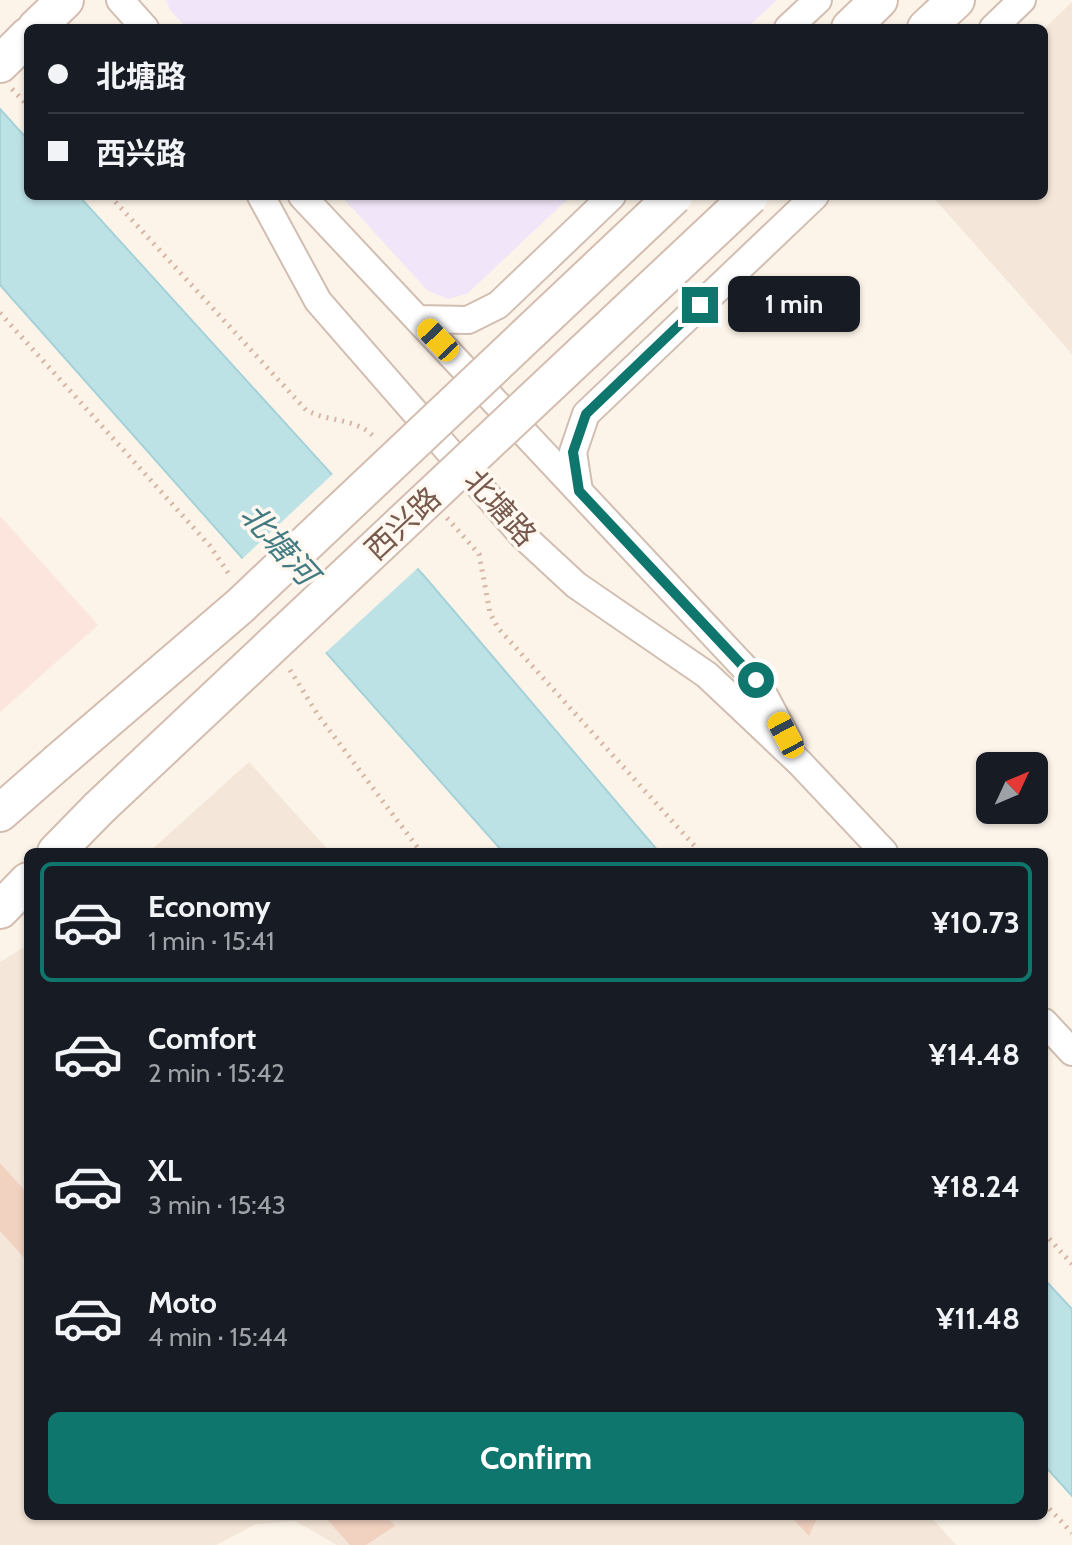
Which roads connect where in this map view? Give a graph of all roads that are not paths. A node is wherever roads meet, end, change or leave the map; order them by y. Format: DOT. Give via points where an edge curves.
graph roads {
  1 [pos="65,0"];
  2 [pos="120,0"];
  3 [pos="818,0"];
  4 [pos="879,0"];
  5 [pos="956,0"];
  6 [pos="1022,0"];
  7 [pos="40,24"];
  8 [pos="141,24"];
  9 [pos="792,24"];
  10 [pos="854,24"];
  11 [pos="930,24"];
  12 [pos="997,24"];
  13 [pos="24,40"];
  14 [pos="0,64"];
  15 [pos="263,200"];
  16 [pos="306,200"];
  17 [pos="608,200"];
  18 [pos="670,200"];
  19 [pos="746,200"];
  20 [pos="811,200"];
  21 [pos="418,319"];
  22 [pos="579,491"];
  23 [pos="800,763"];
  24 [pos="0,813"];
  25 [pos="60,848"];
  26 [pos="880,848"];
  27 [pos="24,885"];
  28 [pos="0,910"];
  29 [pos="1048,1026"];
  30 [pos="1071,1049"];
  1 -- 7 [label="main road"];
  2 -- 8 [label="street"];
  3 -- 9 [label="street"];
  4 -- 10 [label="main road"];
  5 -- 11 [label="main road"];
  6 -- 12 [label="street"];
  13 -- 14 [label="main road"];
  15 -- 23 [label="street, 北塘路" via="318,301 522,535 576,585 707,675"];
  16 -- 21 [label="street, 北塘路"];
  17 -- 21 [label="street" via="498,305 468,320"];
  18 -- 24 [label="main road, 西兴路, bridge" via="240,606"];
  19 -- 25 [label="main road, 西兴路, bridge"];
  20 -- 22 [label="street" via="586,414 573,452"];
  21 -- 22 [label="street, 北塘路"];
  22 -- 23 [label="street, 北塘路" via="756,680"];
  23 -- 26 [label="street, 北塘路"];
  27 -- 28 [label="main road"];
  29 -- 30 [label="street"];
}
